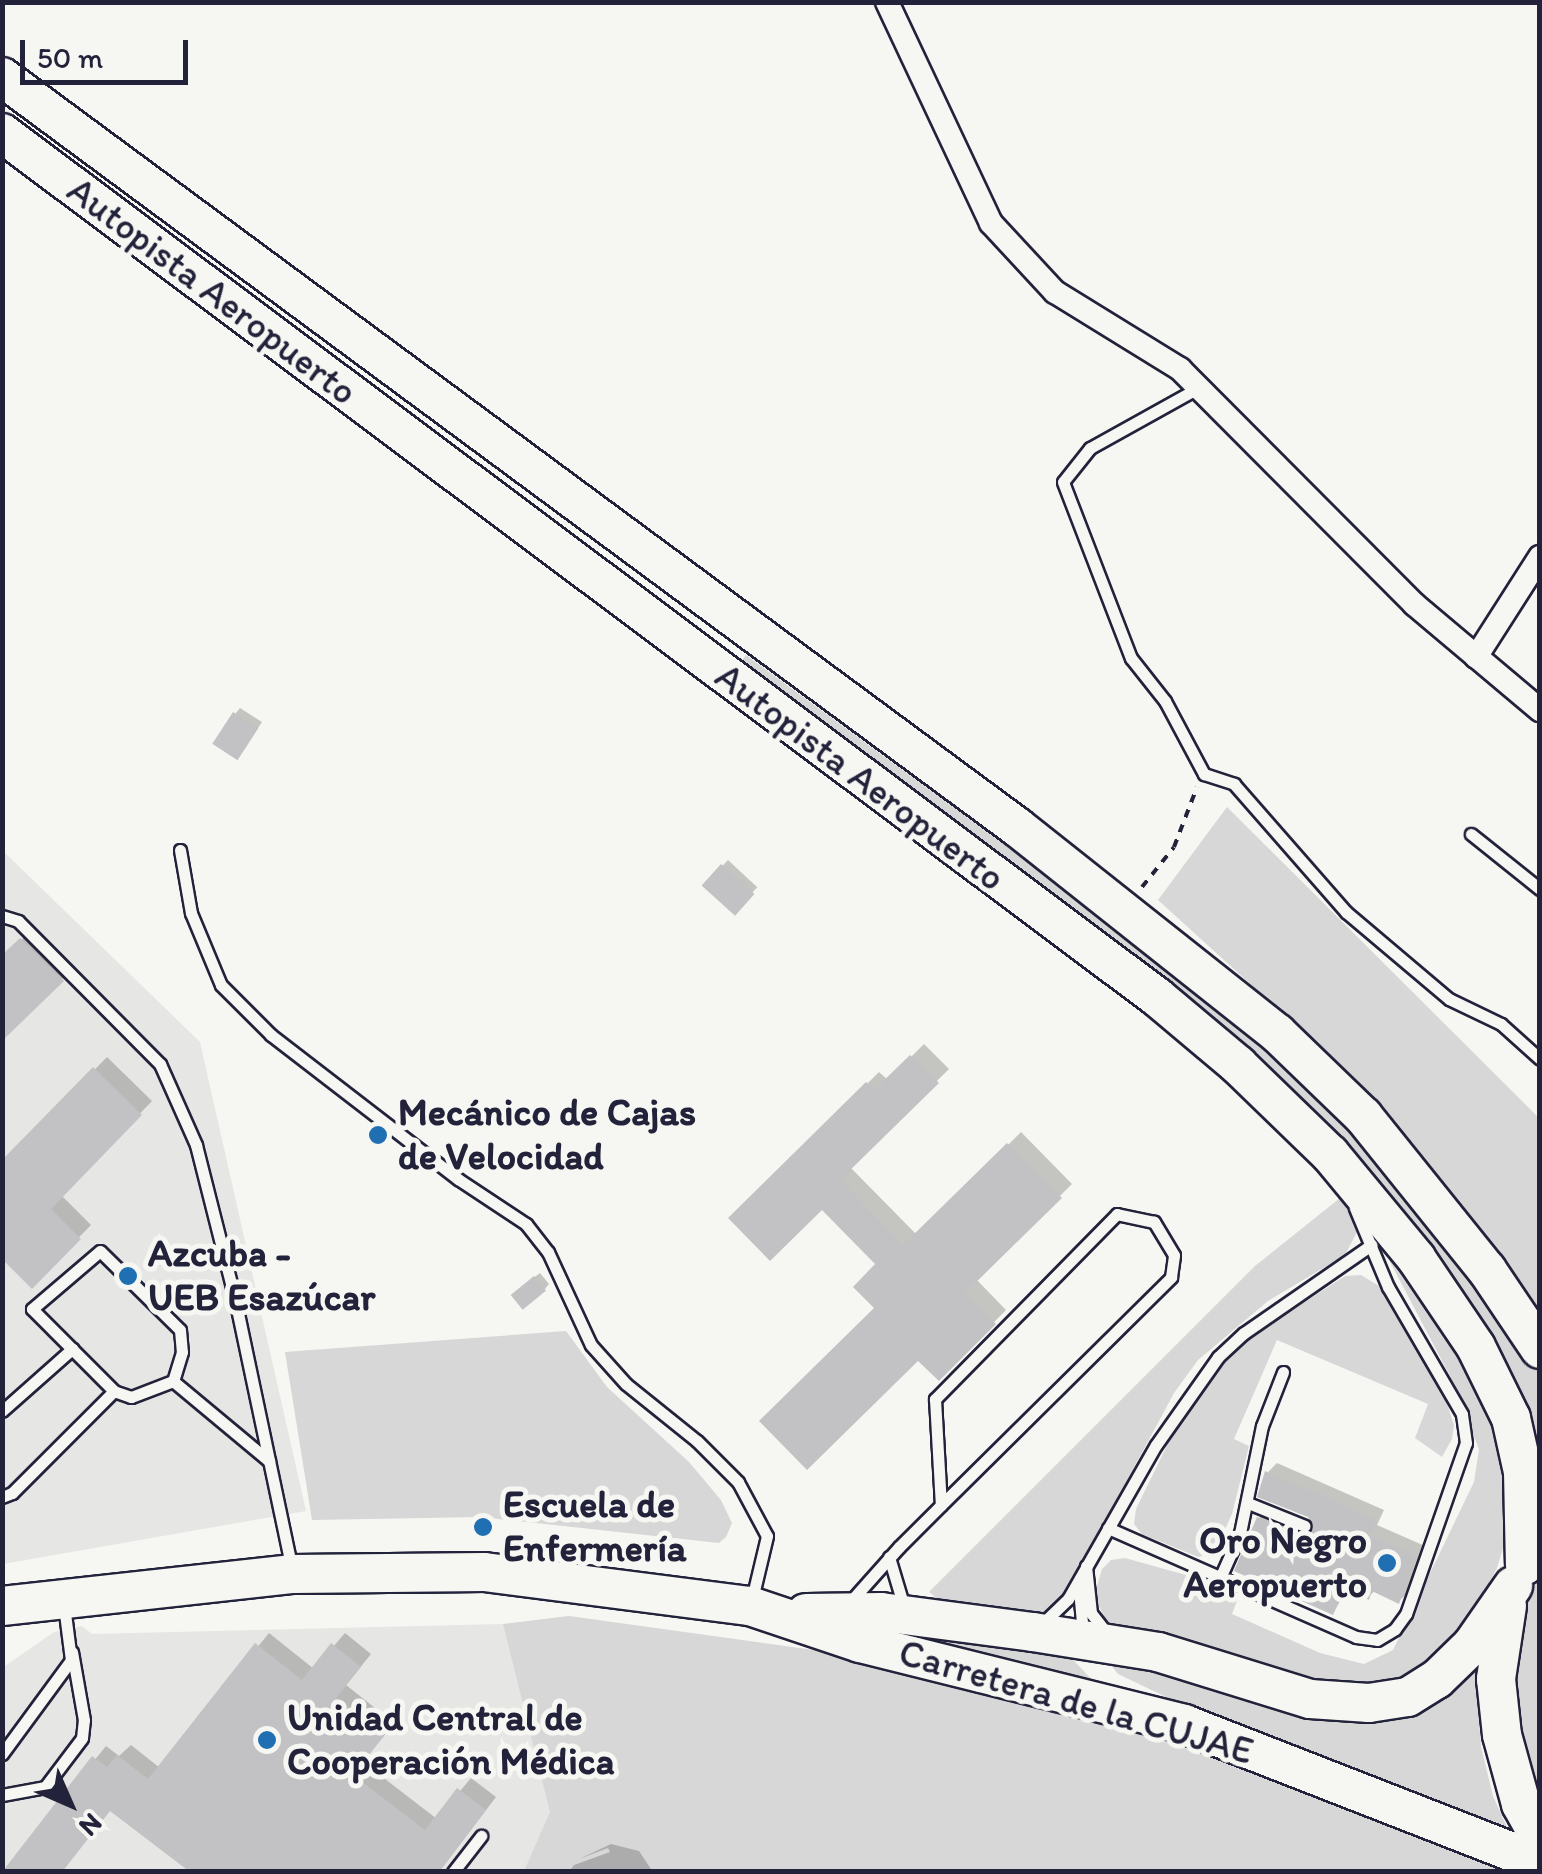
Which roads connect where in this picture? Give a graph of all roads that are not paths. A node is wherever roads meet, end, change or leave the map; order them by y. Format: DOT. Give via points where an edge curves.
graph roads {
  1 [pos="887,2"];
  2 [pos="2,77"];
  3 [pos="2,133"];
  4 [pos="1198,388"];
  5 [pos="1540,557"];
  6 [pos="1476,657"];
  7 [pos="1540,710"];
  8 [pos="1471,834"];
  9 [pos="180,850"];
  10 [pos="1540,889"];
  11 [pos="2,916"];
  12 [pos="1540,1060"];
  13 [pos="1280,1106"];
  14 [pos="1372,1245"];
  15 [pos="72,1349"];
  16 [pos="1540,1349"];
  17 [pos="1283,1372"];
  18 [pos="173,1381"];
  19 [pos="114,1391"];
  20 [pos="2,1411"];
  21 [pos="269,1461"];
  22 [pos="2,1497"];
  23 [pos="1248,1503"];
  24 [pos="941,1505"];
  25 [pos="1305,1526"];
  26 [pos="1108,1528"];
  27 [pos="889,1557"];
  28 [pos="1086,1565"];
  29 [pos="1526,1566"];
  30 [pos="293,1574"];
  31 [pos="1220,1578"];
  32 [pos="64,1601"];
  33 [pos="2,1606"];
  34 [pos="764,1610"];
  35 [pos="839,1613"];
  36 [pos="906,1616"];
  37 [pos="1033,1632"];
  38 [pos="1085,1642"];
  39 [pos="1124,1647"];
  40 [pos="72,1652"];
  41 [pos="1184,1724"];
  42 [pos="2,1754"];
  43 [pos="2,1795"];
  44 [pos="480,1836"];
  45 [pos="1540,1838"];
  46 [pos="1540,1862"];
  47 [pos="453,1872"];
  1 -- 4 [label="street" via="991,222 1055,292 1180,369"];
  2 -- 16 [label="highway, Autopista Aeropuerto" via="1124,910 1277,1033 1364,1116"];
  3 -- 13 [label="highway, Autopista Aeropuerto" via="1158,997"];
  4 -- 6 [label="street" via="1414,604"];
  4 -- 12 [label="lane" via="1090,448 1063,482 1131,658 1166,701 1204,774 1234,784 1346,912 1450,999 1501,1024"];
  5 -- 6 [label="street"];
  6 -- 7 [label="street"];
  8 -- 10 [label="lane"];
  9 -- 34 [label="lane" via="191,913 221,985 272,1036 526,1224 548,1252 591,1344 626,1384 738,1482 766,1536"];
  11 -- 21 [label="lane" via="18,921 160,1064 196,1144"];
  13 -- 14 [label="lane" via="1346,1187"];
  13 -- 29 [label="highway, Autopista Aeropuerto" via="1330,1154 1416,1258 1476,1347 1511,1418 1523,1472"];
  14 -- 26 [label="lane" via="1218,1357"];
  14 -- 31 [label="lane" via="1388,1287 1462,1414 1466,1443 1406,1614 1386,1636 1365,1640"];
  15 -- 18 [label="lane" via="32,1309 100,1251 180,1330"];
  15 -- 19 [label="lane"];
  15 -- 20 [label="lane"];
  17 -- 23 [label="lane" via="1262,1426"];
  18 -- 19 [label="lane" via="130,1397"];
  18 -- 21 [label="lane"];
  19 -- 22 [label="lane"];
  21 -- 30 [label="lane"];
  23 -- 25 [label="lane"];
  23 -- 31 [label="lane"];
  24 -- 24 [label="lane" via="935,1399 1117,1214 1154,1222 1174,1255 1170,1277"];
  24 -- 27 [label="lane"];
  26 -- 28 [label="lane"];
  26 -- 31 [label="lane"];
  27 -- 35 [label="lane"];
  27 -- 36 [label="lane"];
  28 -- 37 [label="lane" via="1060,1610"];
  28 -- 38 [label="lane" via="1077,1597"];
  28 -- 39 [label="lane" via="1092,1613"];
  29 -- 39 [label="highway, Carretera de la CUJAE" via="1472,1645 1408,1697 1369,1703 1310,1699"];
  29 -- 45 [label="highway, Autopista Aeropuerto" via="1500,1630 1496,1679 1502,1736 1521,1804"];
  30 -- 32 [label="highway, Carretera de la CUJAE"];
  30 -- 34 [label="highway, Carretera de la CUJAE" via="484,1572"];
  32 -- 33 [label="highway, Carretera de la CUJAE"];
  32 -- 40 [label="lane"];
  34 -- 35 [label="highway, Carretera de la CUJAE"];
  34 -- 41 [label="highway, Carretera de la CUJAE" via="860,1642"];
  35 -- 36 [label="highway, Carretera de la CUJAE"];
  36 -- 37 [label="highway, Carretera de la CUJAE"];
  37 -- 38 [label="highway, Carretera de la CUJAE"];
  38 -- 39 [label="highway, Carretera de la CUJAE"];
  38 -- 41 [label="highway" via="1100,1666"];
  40 -- 42 [label="lane" via="66,1670"];
  40 -- 43 [label="lane" via="82,1738 45,1786"];
  41 -- 46 [label="highway, Carretera de la CUJAE"];
  44 -- 47 [label="lane"];
}
